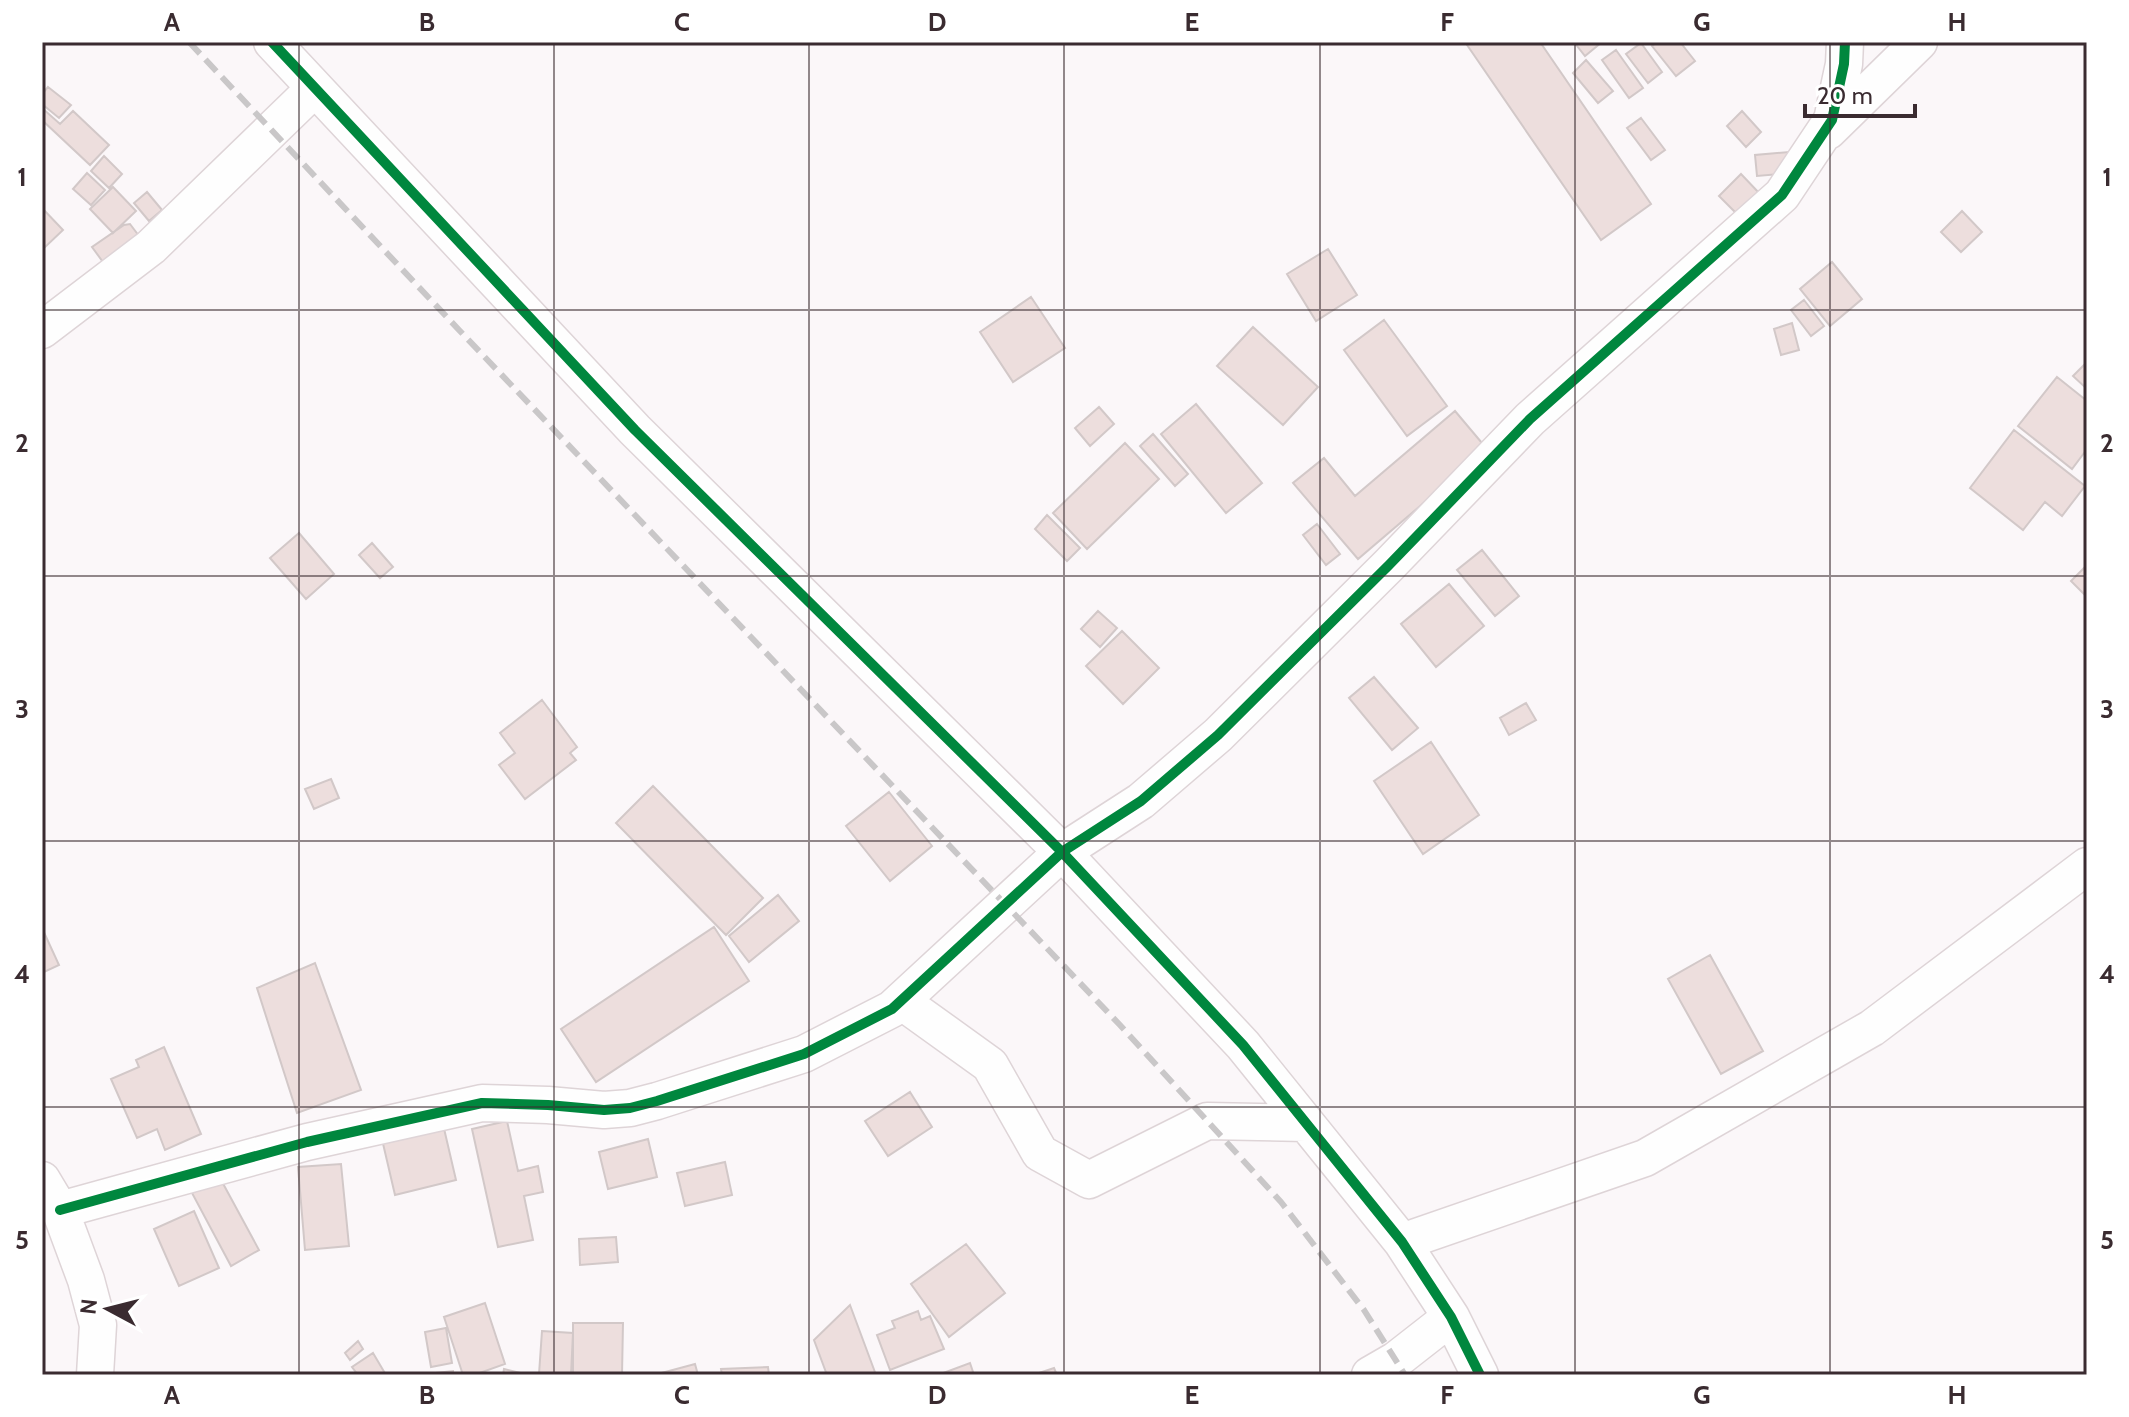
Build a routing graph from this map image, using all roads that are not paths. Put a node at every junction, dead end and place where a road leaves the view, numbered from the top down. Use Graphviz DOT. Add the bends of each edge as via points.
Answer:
graph roads {
  1 [pos="272,42"];
  2 [pos="1845,42"];
  3 [pos="1919,42"];
  4 [pos="315,88"];
  5 [pos="1821,137"];
  6 [pos="42,330"];
  7 [pos="1062,852"];
  8 [pos="2087,866"];
  9 [pos="901,1001"];
  10 [pos="1306,1123"];
  11 [pos="51,1195"];
  12 [pos="1402,1242"];
  13 [pos="1451,1317"];
  14 [pos="95,1375"];
  15 [pos="1370,1375"];
  16 [pos="1480,1375"];
  1 -- 4 [label="street"];
  2 -- 5 [label="street" via="1832,120"];
  3 -- 5 [label="street"];
  4 -- 6 [label="street" via="151,247"];
  4 -- 7 [label="street" via="635,430"];
  5 -- 7 [label="street" via="1782,195 1530,419 1218,735 1141,801"];
  7 -- 9 [label="street"];
  7 -- 10 [label="street" via="1243,1045"];
  8 -- 12 [label="street" via="1872,1028 1645,1158"];
  9 -- 10 [label="street" via="990,1065 1040,1153 1089,1180 1207,1121"];
  9 -- 11 [label="street" via="804,1054 643,1105 604,1110 482,1103"];
  10 -- 12 [label="street"];
  11 -- 14 [label="street" via="86,1280 98,1325"];
  12 -- 13 [label="street"];
  13 -- 15 [label="street"];
  13 -- 16 [label="street"];
}
